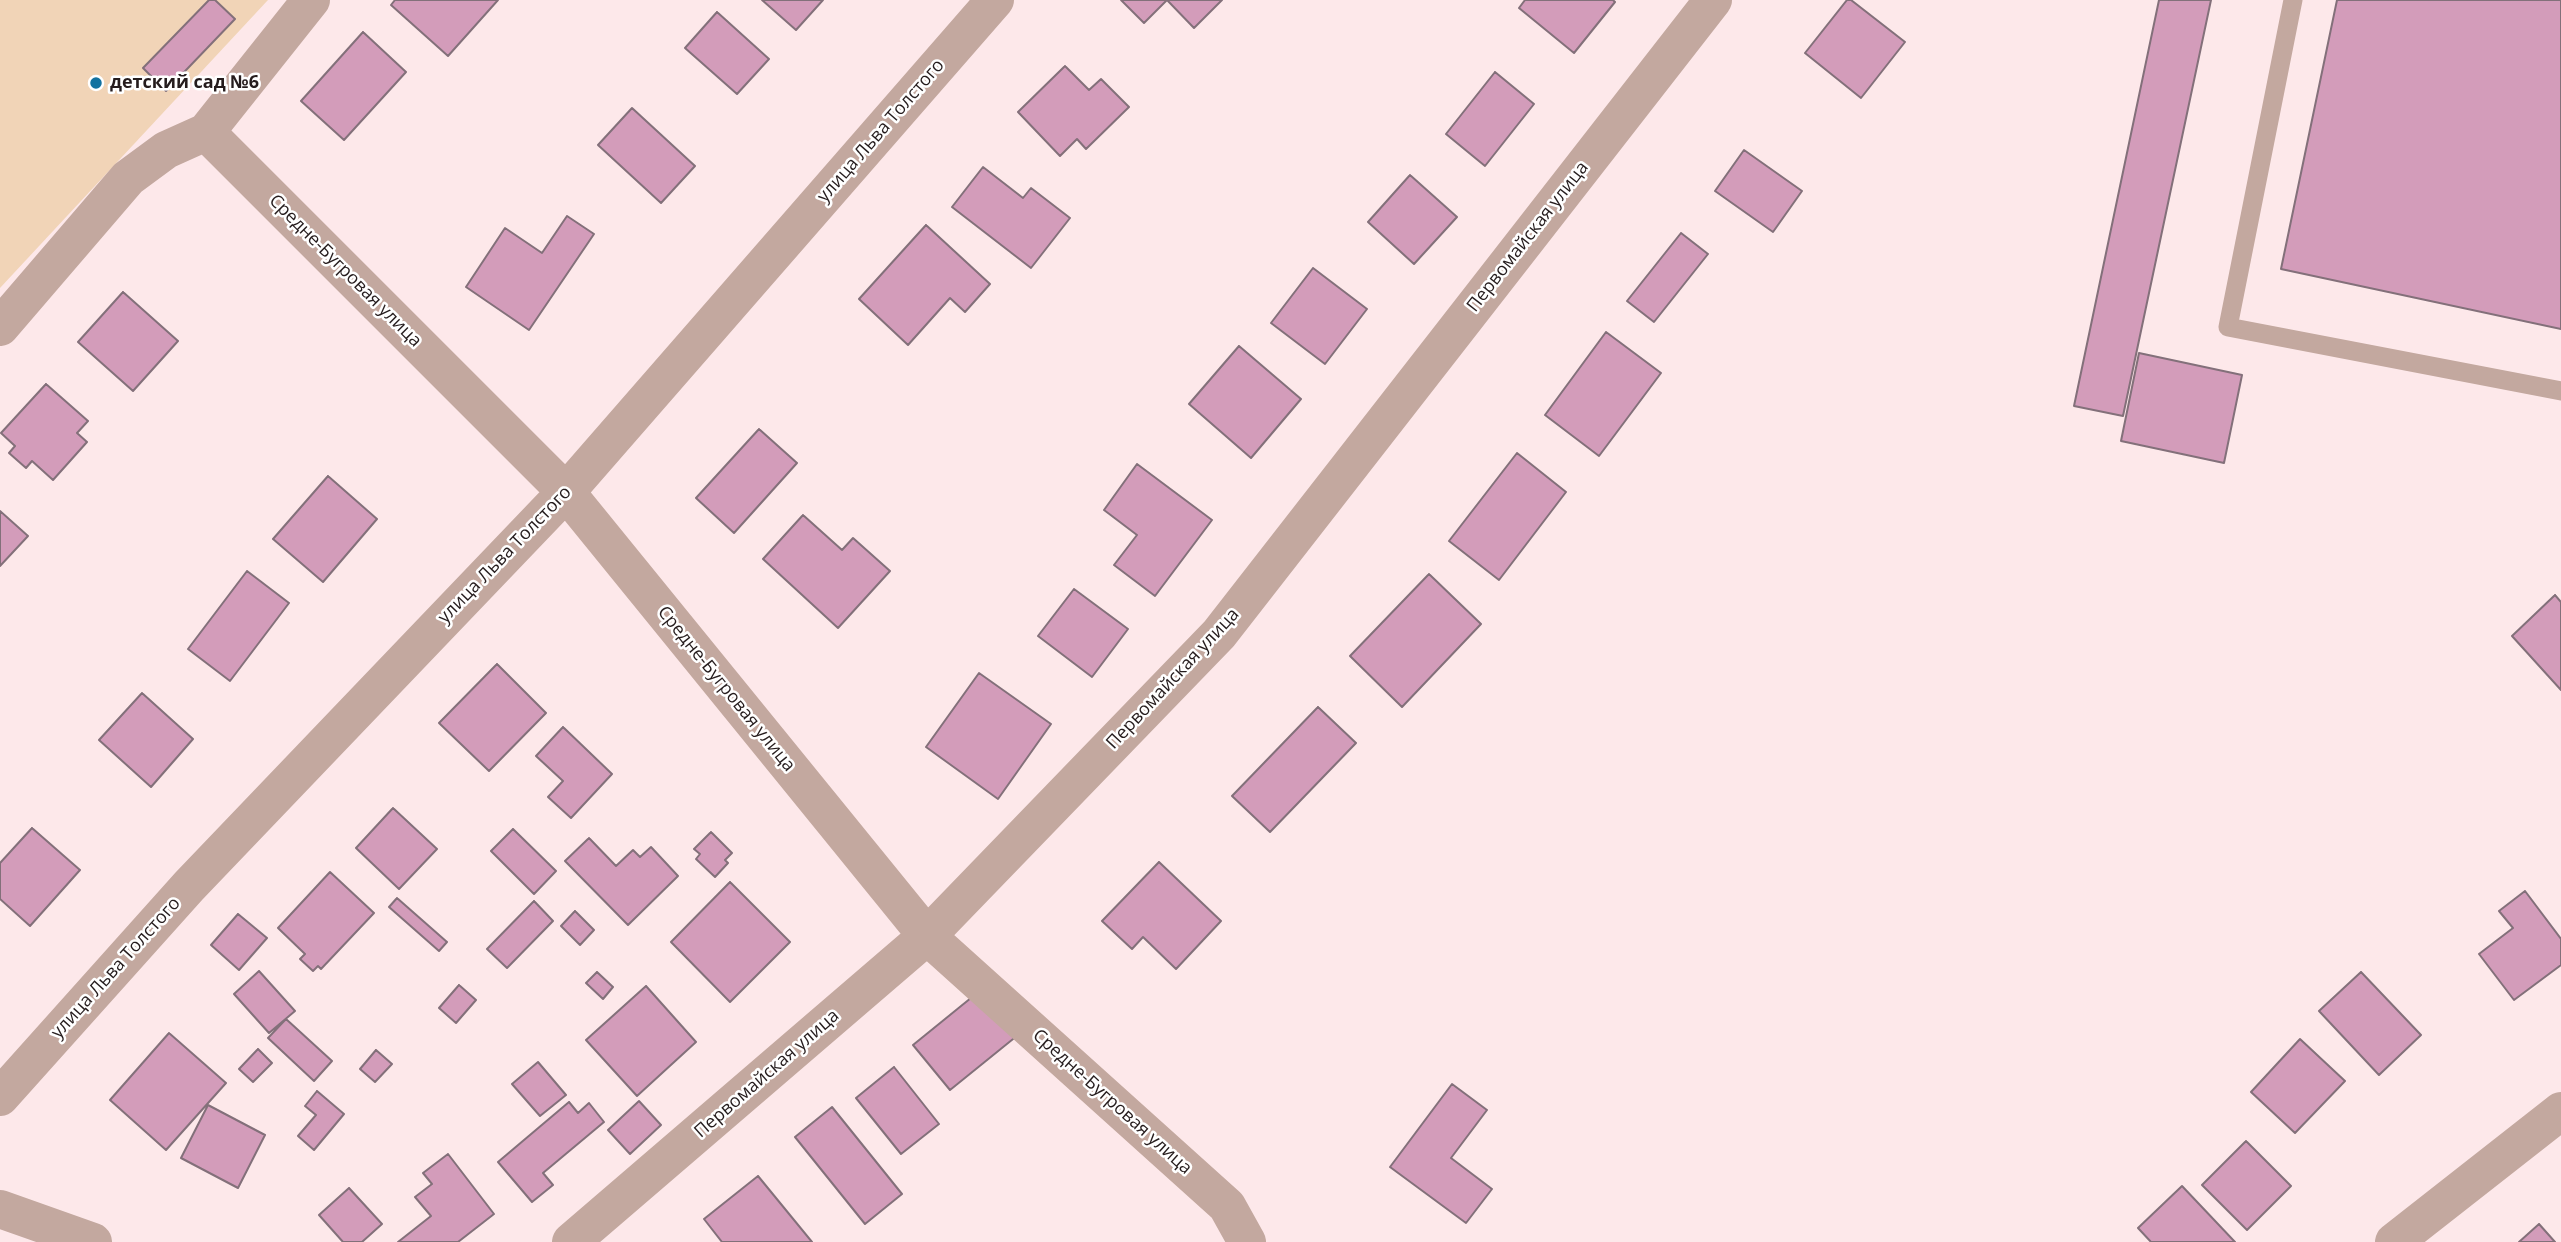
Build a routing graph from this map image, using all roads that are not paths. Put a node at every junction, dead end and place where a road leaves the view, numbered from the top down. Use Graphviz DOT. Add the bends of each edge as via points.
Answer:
graph roads {
  1 [pos="311,0"];
  2 [pos="995,0"];
  3 [pos="1713,0"];
  4 [pos="2292,0"];
  5 [pos="206,132"];
  6 [pos="0,327"];
  7 [pos="2561,391"];
  8 [pos="566,492"];
  9 [pos="927,936"];
  10 [pos="0,1097"];
  11 [pos="2561,1111"];
  12 [pos="0,1209"];
  13 [pos="93,1242"];
  14 [pos="571,1242"];
  15 [pos="1247,1242"];
  16 [pos="2394,1242"];
  1 -- 5 [label="street"];
  2 -- 8 [label="street, улица Льва Толстого"];
  3 -- 9 [label="street, Первомайская улица" via="1219,634"];
  4 -- 7 [label="lane" via="2228,327"];
  5 -- 6 [label="street" via="166,150 128,178"];
  5 -- 8 [label="street, Средне-Бугровая улица"];
  8 -- 9 [label="street, Средне-Бугровая улица"];
  8 -- 10 [label="street, улица Льва Толстого" via="189,886"];
  9 -- 14 [label="street, Первомайская улица"];
  9 -- 15 [label="street, Средне-Бугровая улица" via="1227,1206"];
  11 -- 16 [label="street"];
  12 -- 13 [label="street"];
}
